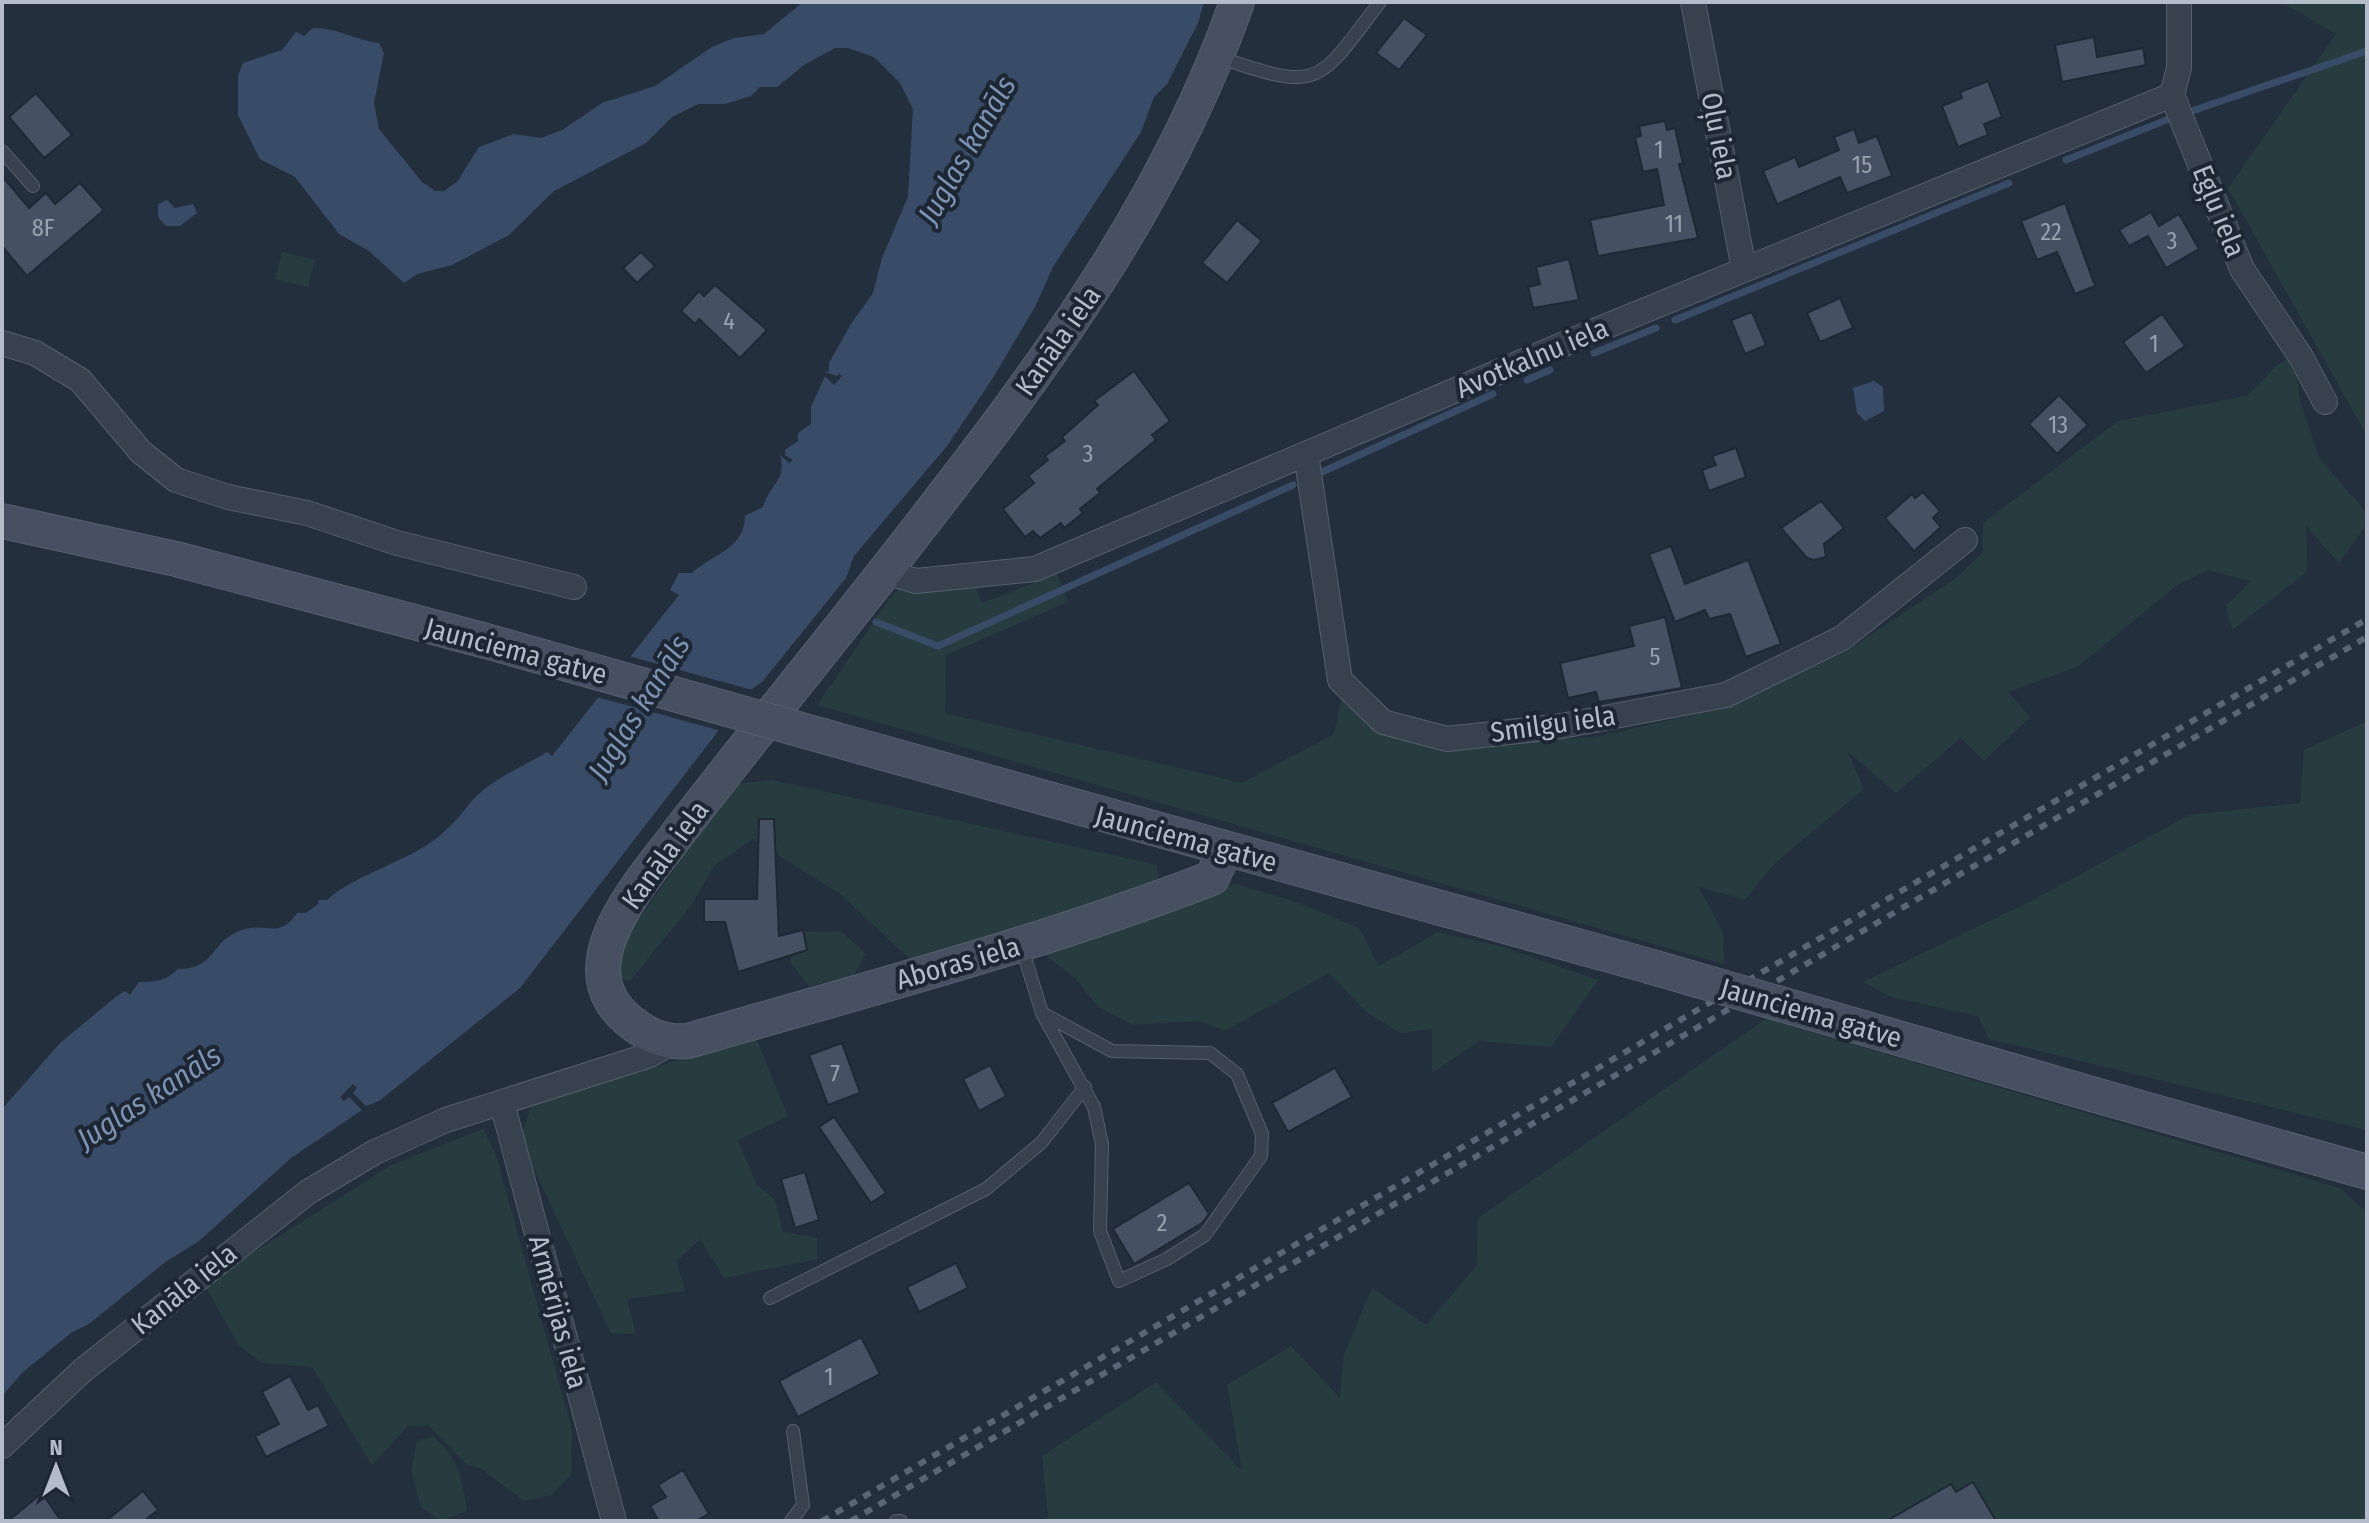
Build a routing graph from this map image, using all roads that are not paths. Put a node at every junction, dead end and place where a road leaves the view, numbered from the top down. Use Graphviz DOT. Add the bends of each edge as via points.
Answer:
graph roads {
  1 [pos="1237,2"];
  2 [pos="1380,2"];
  3 [pos="1693,2"];
  4 [pos="2179,2"];
  5 [pos="1218,57"];
  6 [pos="2172,95"];
  7 [pos="2,151"];
  8 [pos="33,186"];
  9 [pos="1744,269"];
  10 [pos="2,343"];
  11 [pos="2325,402"];
  12 [pos="1306,454"];
  13 [pos="2,521"];
  14 [pos="1965,540"];
  15 [pos="885,572"];
  16 [pos="574,587"];
  17 [pos="1225,850"];
  18 [pos="1021,945"];
  19 [pos="1042,1013"];
  20 [pos="671,1043"];
  21 [pos="1085,1087"];
  22 [pos="502,1103"];
  23 [pos="2367,1154"];
  24 [pos="2312,1155"];
  25 [pos="2367,1172"];
  26 [pos="2367,1187"];
  27 [pos="770,1298"];
  28 [pos="793,1431"];
  29 [pos="2,1446"];
  30 [pos="614,1521"];
  31 [pos="791,1521"];
  1 -- 5 [label="main road, Kanāla iela"];
  2 -- 5 [label="lane" via="1334,63 1305,80"];
  3 -- 9 [label="street, Oļu iela"];
  4 -- 6 [label="street" via="2179,68"];
  5 -- 15 [label="main road, Kanāla iela" via="1153,194 1116,255 1007,414"];
  6 -- 9 [label="street, Avotkalnu iela"];
  6 -- 11 [label="street, Egļu iela" via="2242,269"];
  7 -- 8 [label="lane"];
  9 -- 12 [label="street, Avotkalnu iela"];
  10 -- 16 [label="street" via="35,353 80,380 141,452 176,480"];
  12 -- 14 [label="street, Smilgu iela" via="1340,680 1383,722 1447,739 1562,726 1726,695 1842,638"];
  12 -- 15 [label="street, Avotkalnu iela" via="1035,569 916,581"];
  13 -- 17 [label="main road, Jaunciema gatve, bridge" via="176,559 486,641"];
  15 -- 20 [label="main road, Kanāla iela" via="679,832 608,937 603,980 610,1001 645,1034"];
  17 -- 18 [label="main road, Aboras iela" via="1212,878"];
  17 -- 24 [label="main road, Jaunciema gatve, bridge"];
  18 -- 19 [label="lane"];
  18 -- 20 [label="main road, Aboras iela"];
  19 -- 21 [label="lane"];
  19 -- 21 [label="lane" via="1112,1051 1210,1053 1237,1074 1262,1134 1261,1156 1205,1235 1119,1281 1100,1231 1102,1144"];
  20 -- 22 [label="street, Kanāla iela" via="650,1055"];
  21 -- 27 [label="lane" via="1041,1143 986,1189"];
  22 -- 29 [label="street, Kanāla iela" via="446,1120 389,1146 308,1192 83,1370"];
  22 -- 30 [label="street, Armērijas iela"];
  23 -- 24 [label="main road"];
  24 -- 25 [label="main road, Jaunciema gatve"];
  24 -- 26 [label="main road"];
  28 -- 31 [label="lane" via="803,1505"];
}
